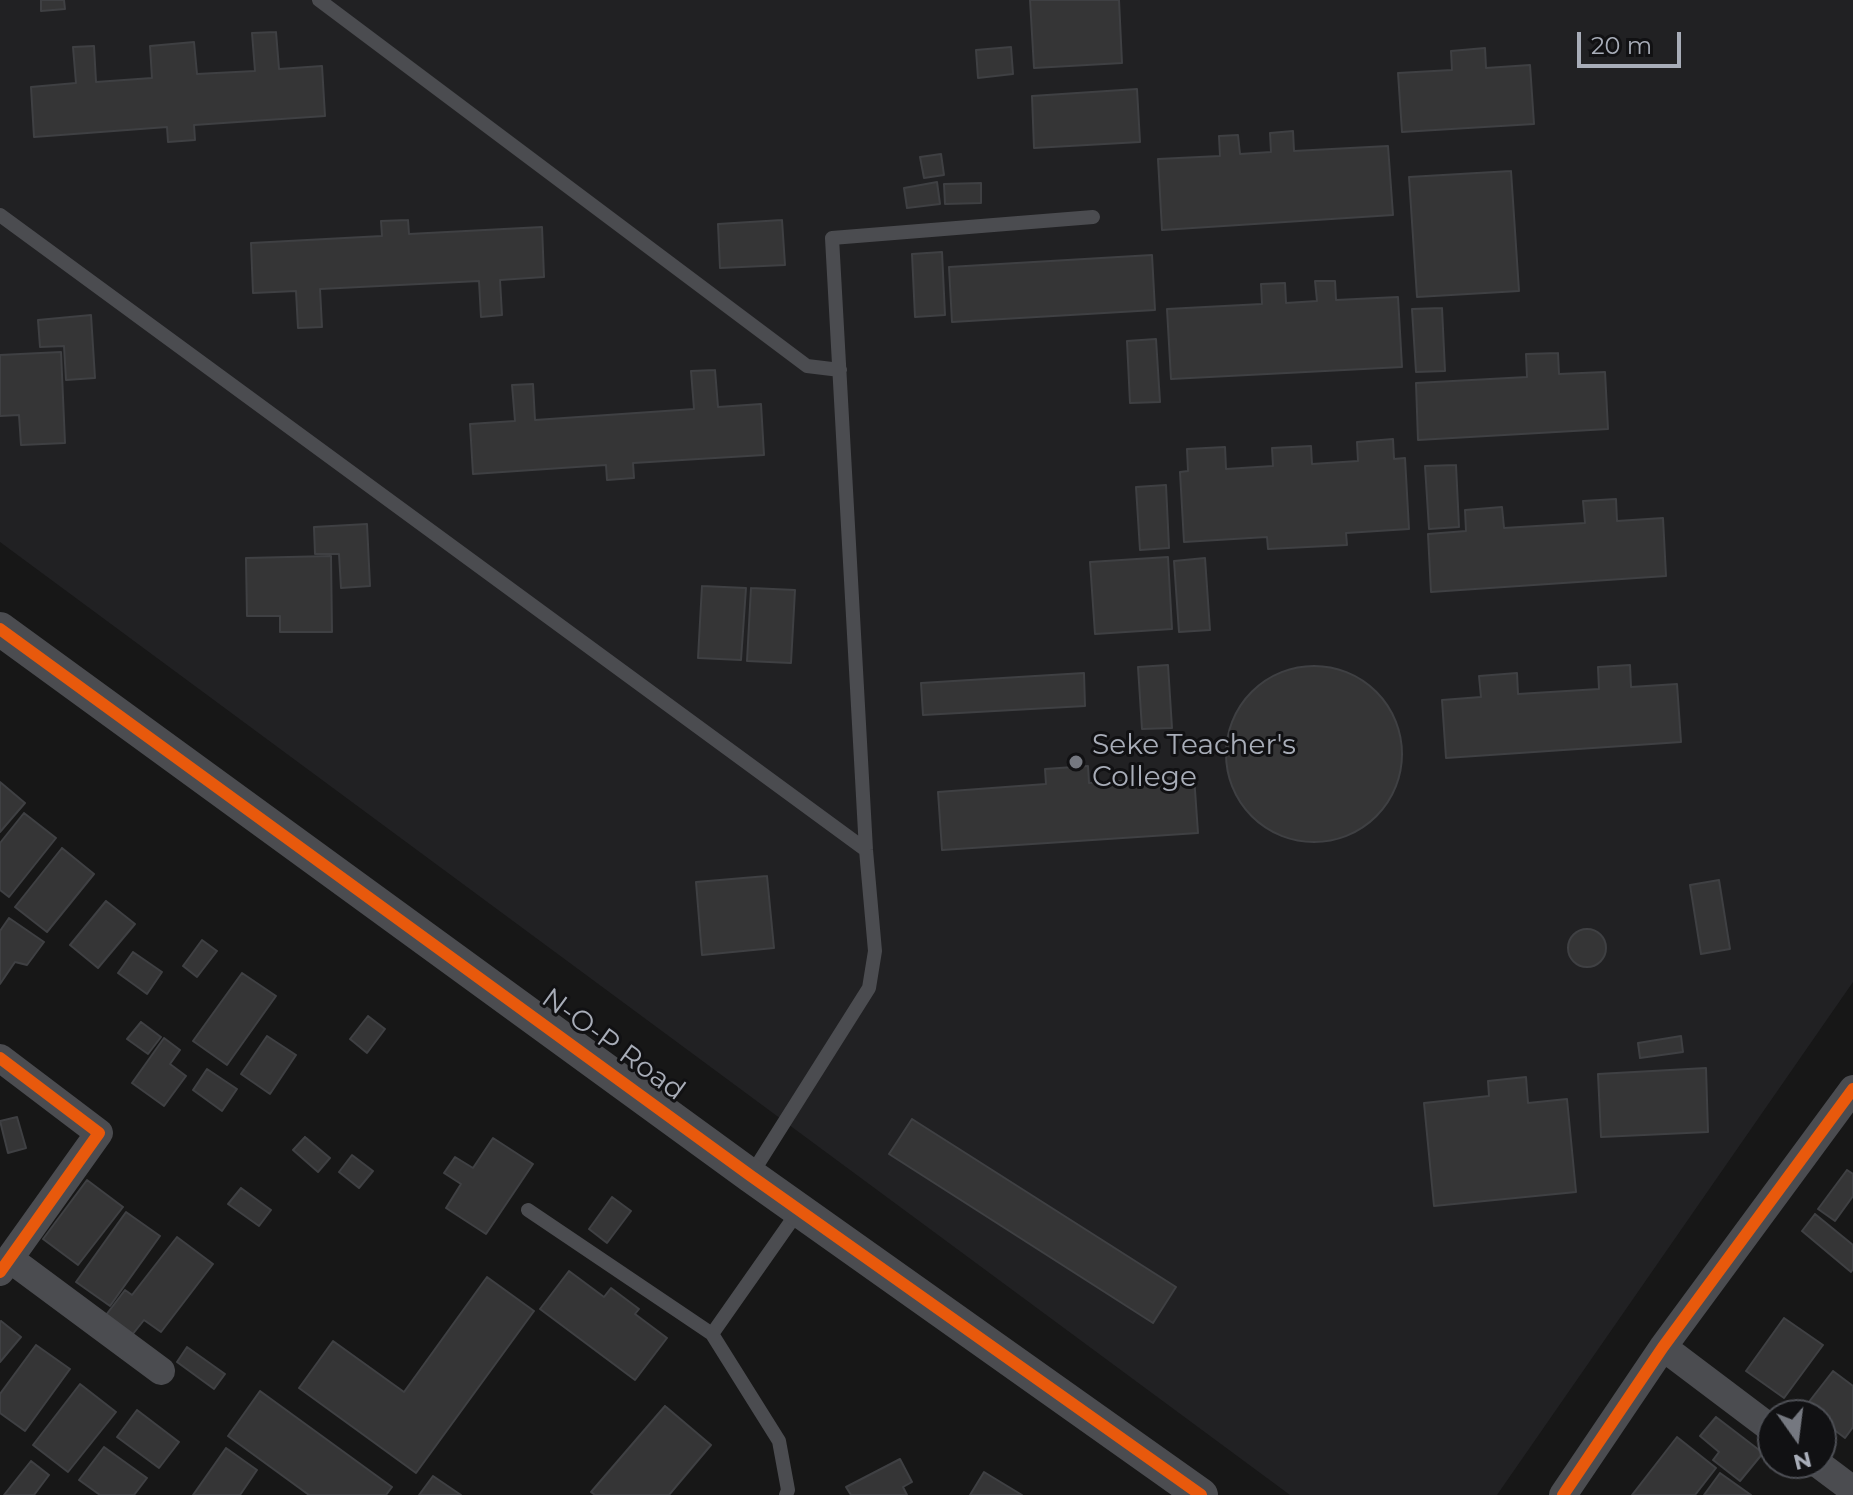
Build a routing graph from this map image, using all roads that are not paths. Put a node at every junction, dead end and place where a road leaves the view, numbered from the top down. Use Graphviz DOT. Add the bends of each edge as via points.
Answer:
graph roads {
  1 [pos="319,0"];
  2 [pos="0,215"];
  3 [pos="1093,217"];
  4 [pos="840,370"];
  5 [pos="0,629"];
  6 [pos="866,850"];
  7 [pos="0,1058"];
  8 [pos="1853,1089"];
  9 [pos="751,1176"];
  10 [pos="528,1210"];
  11 [pos="799,1210"];
  12 [pos="5,1265"];
  13 [pos="712,1334"];
  14 [pos="1663,1347"];
  15 [pos="161,1371"];
  16 [pos="1757,1418"];
  17 [pos="786,1495"];
  18 [pos="1201,1495"];
  19 [pos="1563,1495"];
  1 -- 4 [label="lane" via="807,366"];
  2 -- 6 [label="lane"];
  3 -- 4 [label="lane" via="832,238"];
  4 -- 6 [label="lane"];
  5 -- 9 [label="street, N-O-P Road"];
  6 -- 9 [label="lane" via="875,951 869,988"];
  7 -- 12 [label="street" via="99,1133"];
  8 -- 14 [label="street"];
  9 -- 11 [label="street, N-O-P Road"];
  10 -- 13 [label="lane"];
  11 -- 13 [label="lane"];
  11 -- 18 [label="street, N-O-P Road"];
  12 -- 15 [label="street"];
  13 -- 17 [label="lane" via="779,1441"];
  14 -- 16 [label="street"];
  14 -- 19 [label="street"];
}
